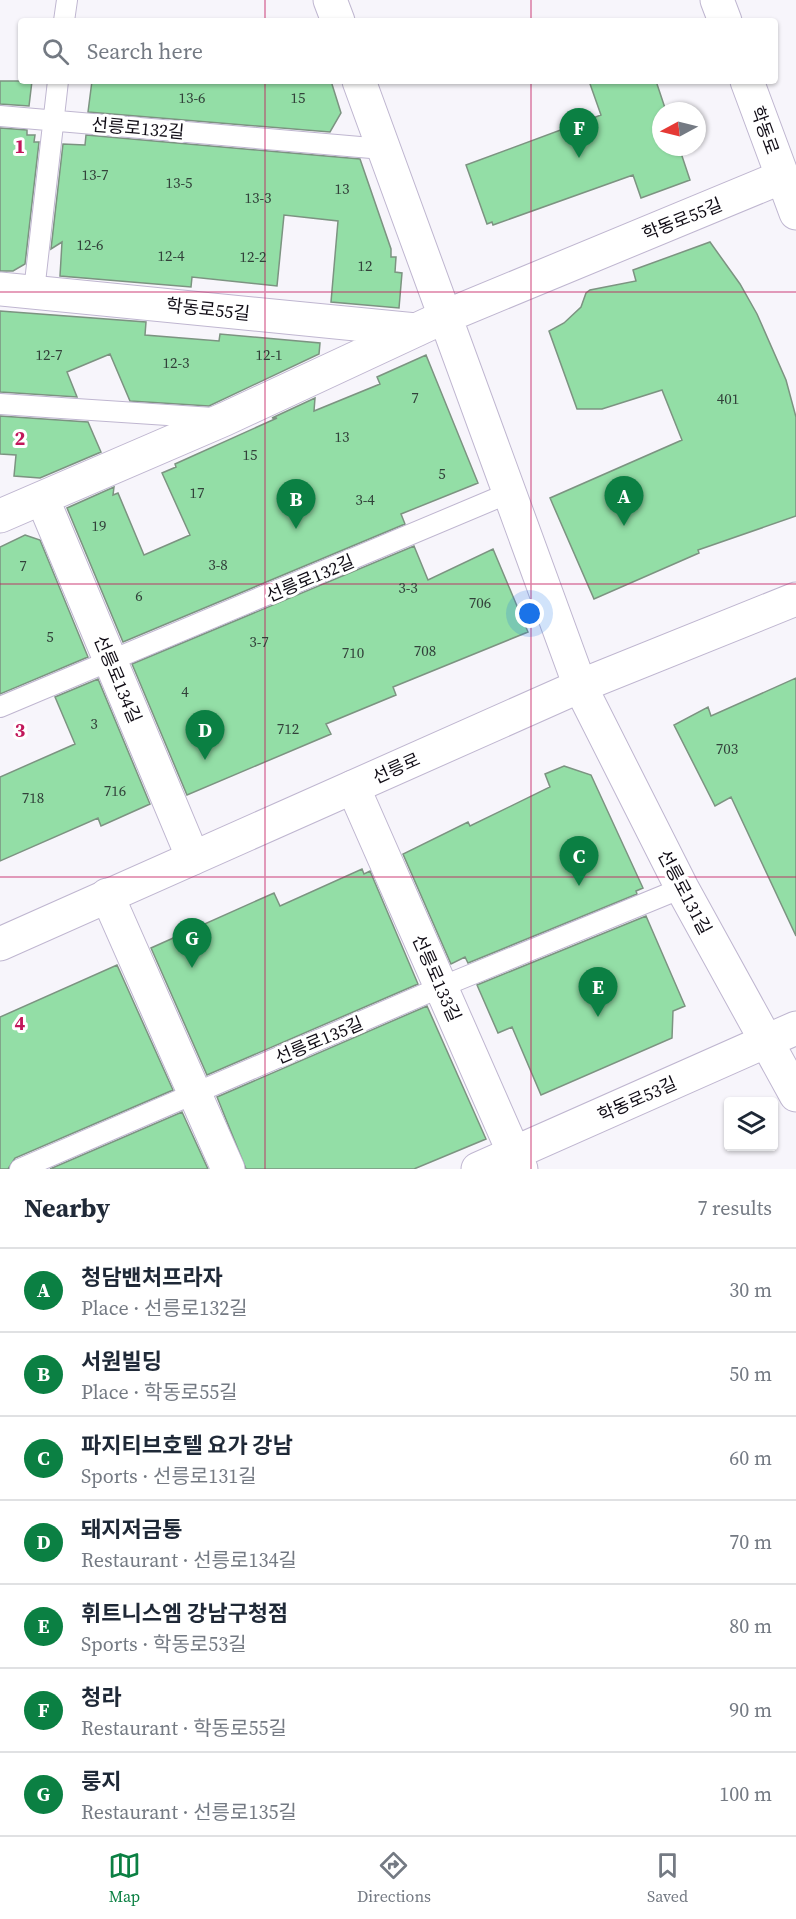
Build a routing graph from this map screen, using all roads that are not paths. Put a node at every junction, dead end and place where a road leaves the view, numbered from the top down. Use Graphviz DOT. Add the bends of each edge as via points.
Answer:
graph roads {
  1 [pos="66,0"];
  2 [pos="330,0"];
  3 [pos="717,0"];
  4 [pos="64,18"];
  5 [pos="337,18"];
  6 [pos="724,18"];
  7 [pos="58,84"];
  8 [pos="360,84"];
  9 [pos="748,84"];
  10 [pos="0,116"];
  11 [pos="54,120"];
  12 [pos="384,150"];
  13 [pos="782,177"];
  14 [pos="796,213"];
  15 [pos="0,289"];
  16 [pos="34,291"];
  17 [pos="430,324"];
  18 [pos="0,404"];
  19 [pos="225,419"];
  20 [pos="509,493"];
  21 [pos="43,500"];
  22 [pos="0,516"];
  23 [pos="796,599"];
  24 [pos="111,662"];
  25 [pos="580,686"];
  26 [pos="0,706"];
  27 [pos="353,787"];
  28 [pos="193,858"];
  29 [pos="682,888"];
  30 [pos="107,896"];
  31 [pos="0,944"];
  32 [pos="441,987"];
  33 [pos="796,1028"];
  34 [pos="765,1042"];
  35 [pos="196,1092"];
  36 [pos="796,1095"];
  37 [pos="517,1161"];
  38 [pos="20,1169"];
  39 [pos="228,1169"];
  40 [pos="478,1169"];
  1 -- 4 [label="lane"];
  2 -- 5 [label="street"];
  3 -- 6 [label="street"];
  7 -- 11 [label="lane"];
  8 -- 12 [label="street"];
  9 -- 13 [label="street, 학동로"];
  10 -- 11 [label="lane, 선릉로132길"];
  11 -- 12 [label="lane, 선릉로132길"];
  11 -- 16 [label="lane"];
  12 -- 17 [label="street"];
  13 -- 14 [label="street, 학동로"];
  13 -- 17 [label="street, 학동로55길"];
  15 -- 16 [label="street, 학동로55길"];
  16 -- 17 [label="street, 학동로55길"];
  17 -- 19 [label="street, 학동로55길"];
  17 -- 20 [label="street"];
  18 -- 19 [label="lane, 학동로55길"];
  19 -- 21 [label="street, 학동로55길"];
  20 -- 24 [label="lane, 선릉로132길"];
  20 -- 25 [label="street"];
  21 -- 22 [label="street, 학동로55길"];
  21 -- 24 [label="street, 선릉로134길"];
  23 -- 25 [label="street, 선릉로"];
  24 -- 26 [label="lane, 선릉로132길"];
  24 -- 28 [label="street, 선릉로134길"];
  25 -- 27 [label="street, 선릉로"];
  25 -- 29 [label="street, 선릉로131길"];
  27 -- 28 [label="street, 선릉로"];
  27 -- 32 [label="street, 선릉로133길"];
  28 -- 30 [label="street, 선릉로"];
  29 -- 32 [label="lane, 선릉로135길"];
  29 -- 34 [label="street, 선릉로131길"];
  30 -- 31 [label="street, 선릉로"];
  30 -- 35 [label="street"];
  32 -- 35 [label="lane, 선릉로135길"];
  32 -- 37 [label="street, 선릉로133길"];
  33 -- 34 [label="street, 학동로53길"];
  34 -- 36 [label="street, 선릉로131길"];
  34 -- 37 [label="street, 학동로53길"];
  35 -- 38 [label="lane, 선릉로135길"];
  35 -- 39 [label="street"];
  37 -- 40 [label="street, 학동로53길"];
}
